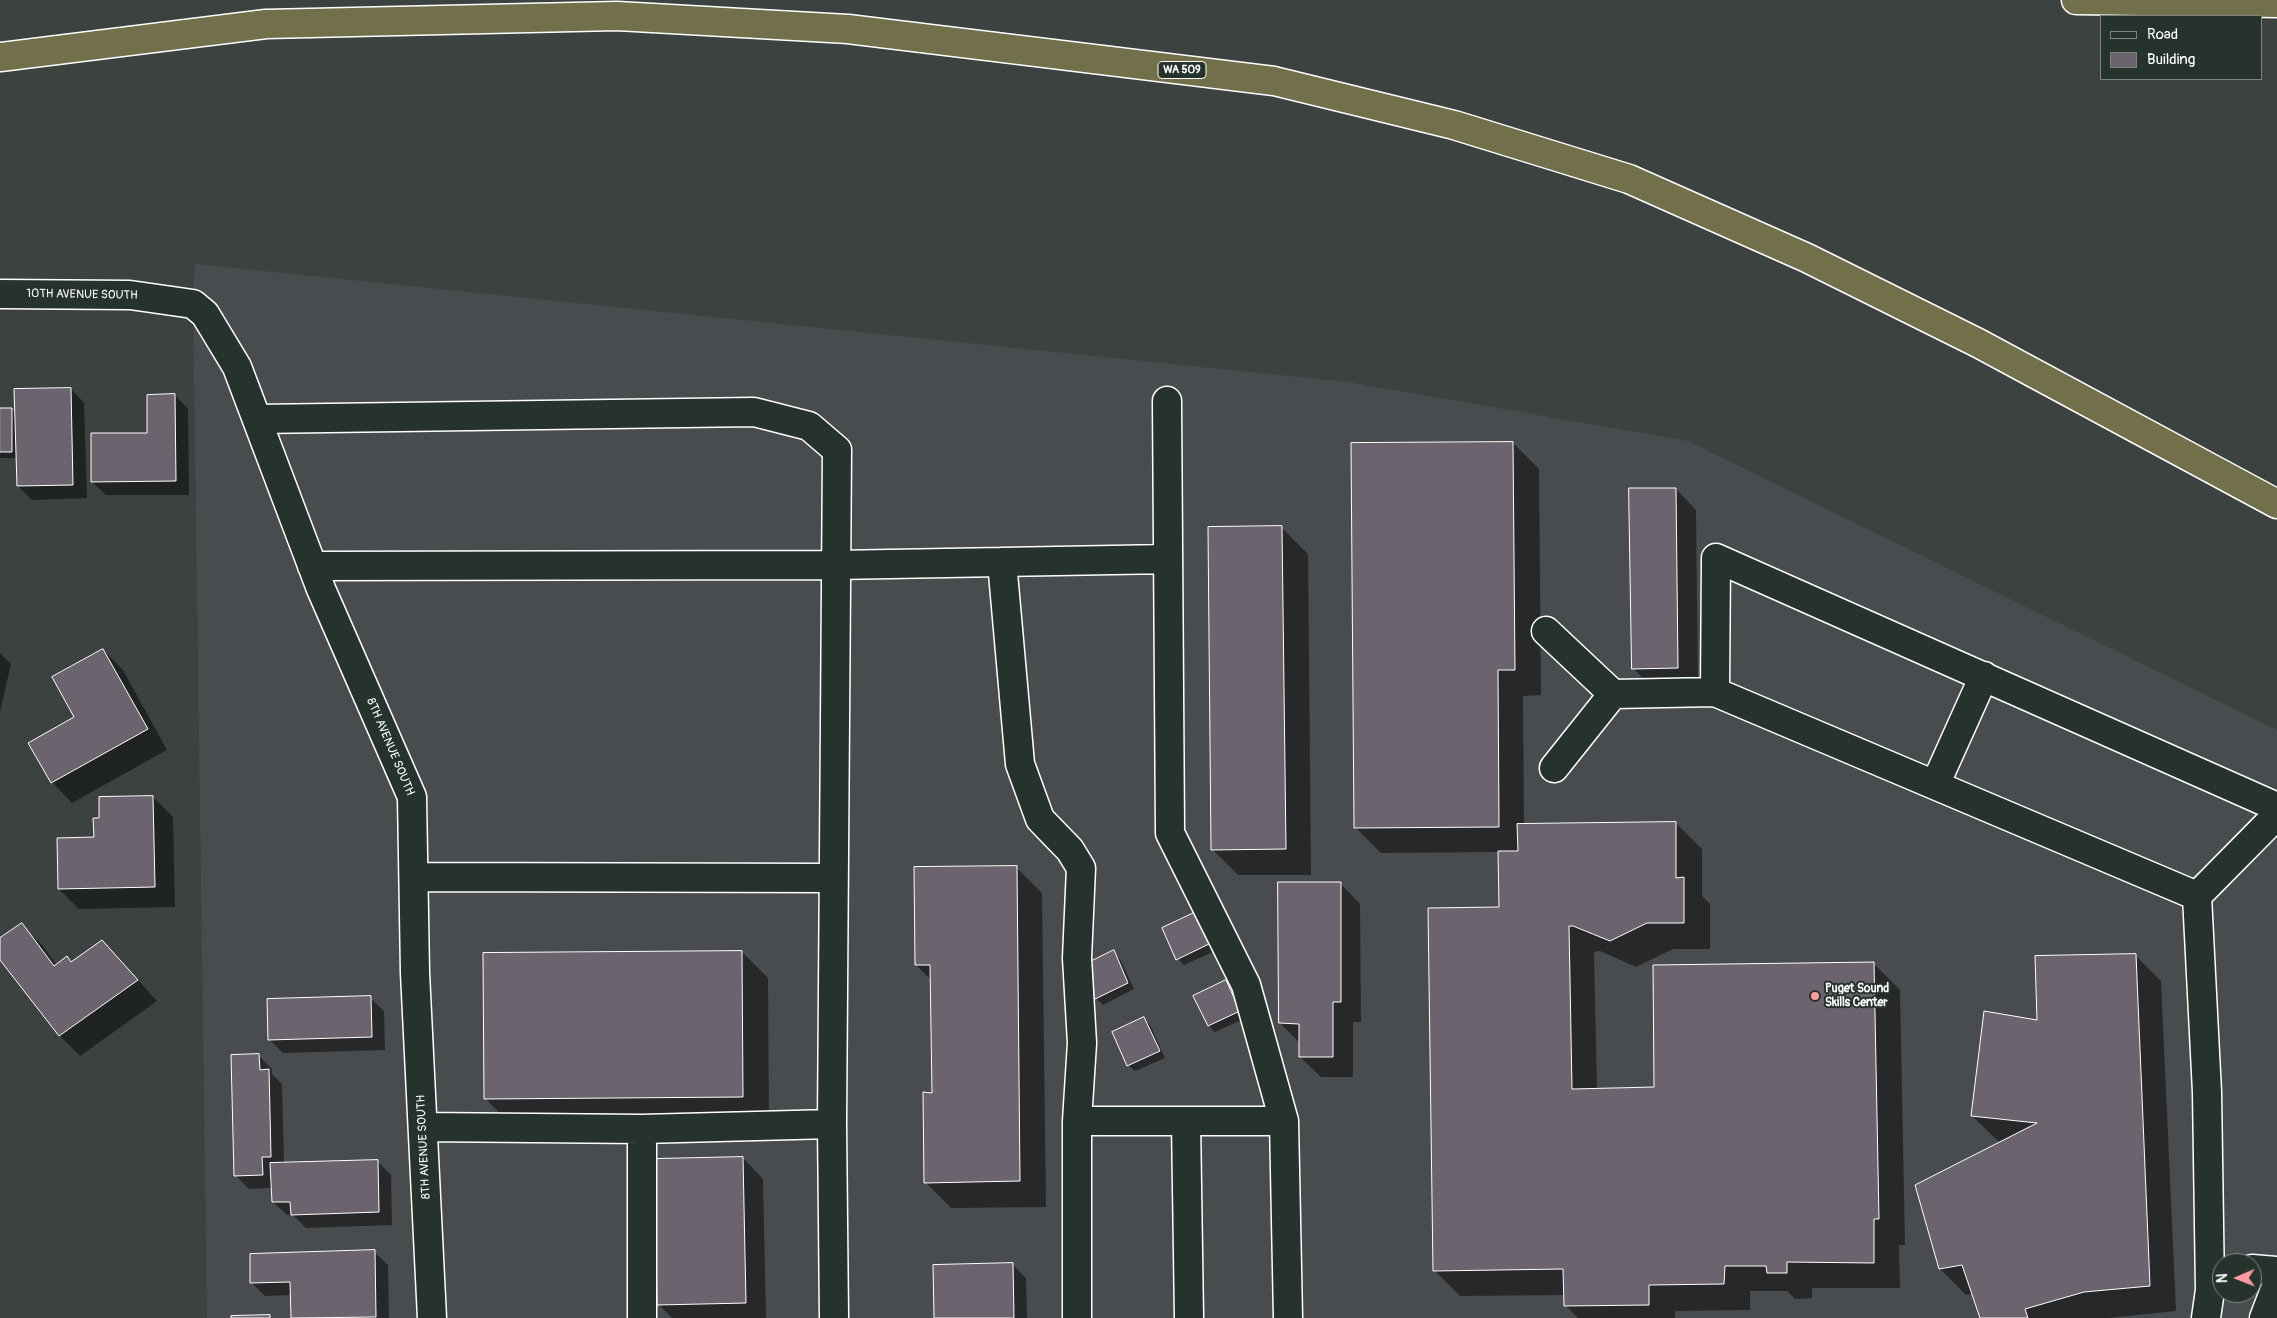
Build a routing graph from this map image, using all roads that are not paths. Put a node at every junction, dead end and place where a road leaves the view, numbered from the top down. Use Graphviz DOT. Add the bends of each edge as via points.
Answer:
graph roads {
  1 [pos="2076,0"];
  2 [pos="2277,3"];
  3 [pos="0,57"];
  4 [pos="0,294"];
  5 [pos="193,304"];
  6 [pos="1167,401"];
  7 [pos="257,419"];
  8 [pos="2277,504"];
  9 [pos="1168,559"];
  10 [pos="1002,562"];
  11 [pos="835,565"];
  12 [pos="312,566"];
  13 [pos="1546,631"];
  14 [pos="1984,676"];
  15 [pos="1715,692"];
  16 [pos="1613,694"];
  17 [pos="1554,768"];
  18 [pos="1935,785"];
  19 [pos="2277,807"];
  20 [pos="2277,815"];
  21 [pos="414,877"];
  22 [pos="833,878"];
  23 [pos="2197,896"];
  24 [pos="1077,1121"];
  25 [pos="1186,1121"];
  26 [pos="1284,1121"];
  27 [pos="832,1124"];
  28 [pos="423,1127"];
  29 [pos="642,1129"];
  30 [pos="2215,1253"];
  31 [pos="2262,1270"];
  32 [pos="2277,1271"];
  33 [pos="2212,1283"];
  34 [pos="2277,1284"];
  35 [pos="432,1318"];
  36 [pos="642,1318"];
  37 [pos="834,1318"];
  38 [pos="1077,1318"];
  39 [pos="1189,1318"];
  40 [pos="1288,1318"];
  41 [pos="2206,1318"];
  42 [pos="2264,1318"];
  1 -- 2 [label="highway"];
  3 -- 8 [label="highway, WA 509" via="266,24 617,16 848,29 1274,81 1454,125 1629,179 1807,258 1978,343"];
  4 -- 5 [label="street, 10TH AVENUE SOUTH" via="130,295"];
  5 -- 7 [label="street, 8TH AVENUE SOUTH" via="204,314 238,367"];
  6 -- 9 [label="street"];
  7 -- 11 [label="street" via="754,412 809,426 837,450"];
  7 -- 12 [label="street, 8TH AVENUE SOUTH"];
  9 -- 10 [label="street"];
  9 -- 26 [label="street" via="1170,833 1246,984"];
  10 -- 11 [label="street"];
  10 -- 24 [label="street" via="1020,764 1040,819 1070,850 1081,868 1077,958 1082,1043"];
  11 -- 12 [label="street"];
  11 -- 22 [label="street"];
  12 -- 21 [label="street, 8TH AVENUE SOUTH" via="412,797"];
  13 -- 16 [label="street"];
  14 -- 15 [label="street" via="1716,558"];
  14 -- 18 [label="street"];
  14 -- 19 [label="street"];
  15 -- 16 [label="street"];
  15 -- 18 [label="street"];
  16 -- 17 [label="street"];
  18 -- 23 [label="street"];
  20 -- 23 [label="street"];
  21 -- 22 [label="street"];
  21 -- 28 [label="street, 8TH AVENUE SOUTH"];
  22 -- 27 [label="street"];
  23 -- 30 [label="street"];
  24 -- 25 [label="street"];
  24 -- 38 [label="street"];
  25 -- 26 [label="street"];
  25 -- 39 [label="street"];
  26 -- 40 [label="street"];
  27 -- 29 [label="street"];
  27 -- 37 [label="street"];
  28 -- 29 [label="street"];
  28 -- 35 [label="street, 8TH AVENUE SOUTH"];
  29 -- 36 [label="street"];
  31 -- 32 [label="street"];
  33 -- 41 [label="street"];
  34 -- 42 [label="street"];
}
